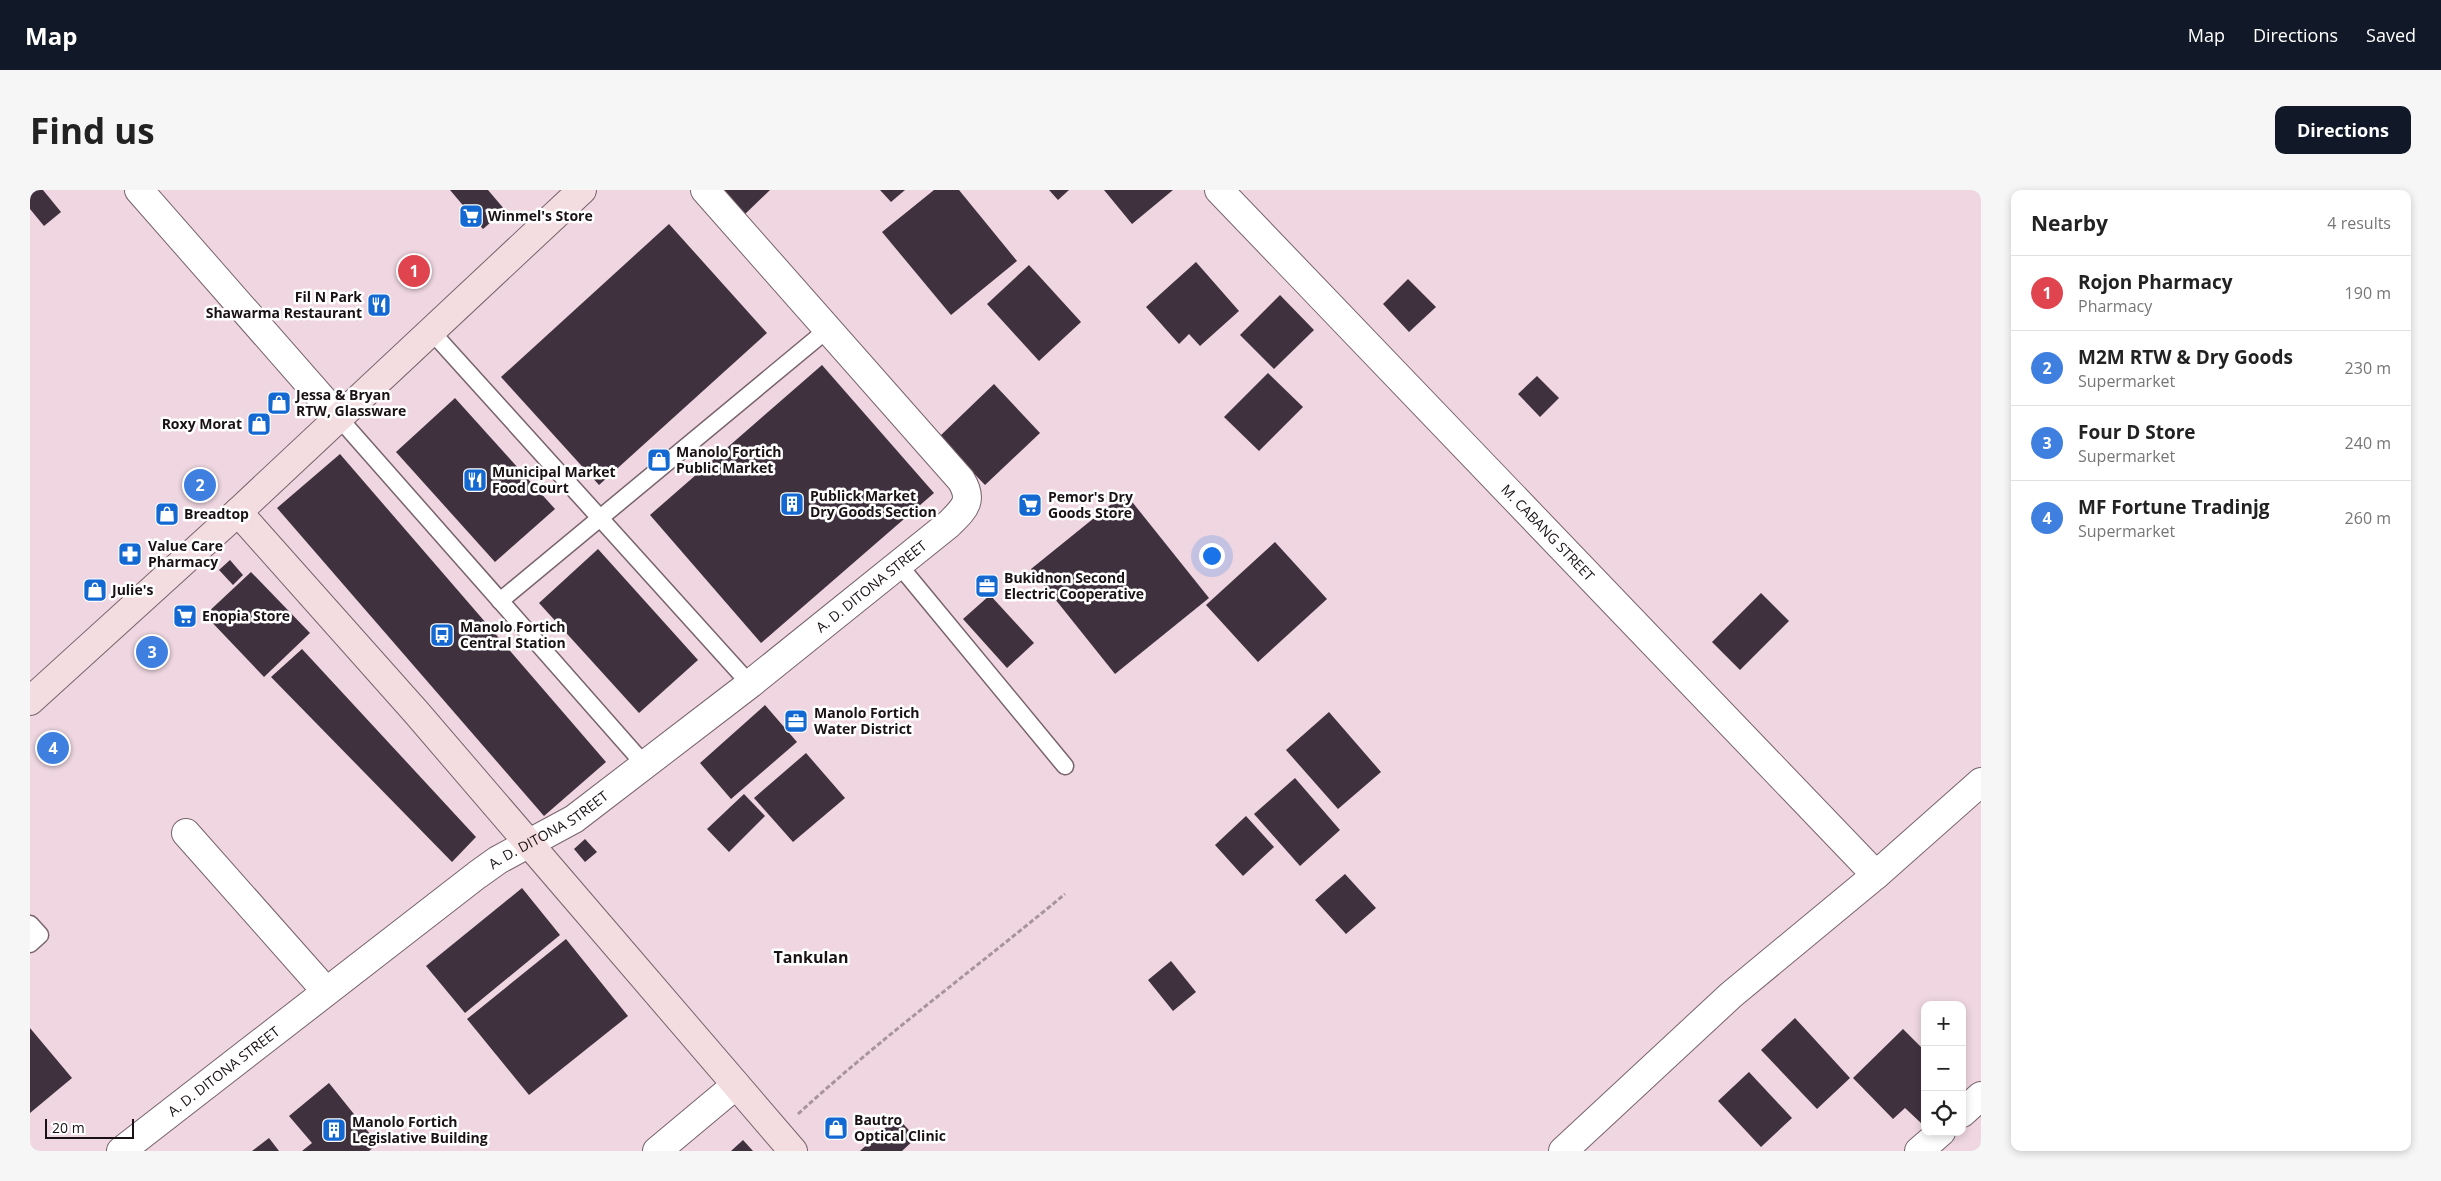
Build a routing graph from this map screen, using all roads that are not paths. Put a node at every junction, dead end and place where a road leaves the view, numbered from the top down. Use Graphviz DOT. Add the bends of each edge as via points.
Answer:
graph roads {
  1 [pos="139,190"];
  2 [pos="705,190"];
  3 [pos="1219,190"];
  4 [pos="577,192"];
  5 [pos="828,329"];
  6 [pos="431,331"];
  7 [pos="339,418"];
  8 [pos="238,512"];
  9 [pos="601,518"];
  10 [pos="899,565"];
  11 [pos="500,601"];
  12 [pos="750,684"];
  13 [pos="30,701"];
  14 [pos="644,764"];
  15 [pos="1065,766"];
  16 [pos="1981,782"];
  17 [pos="186,833"];
  18 [pos="529,844"];
  19 [pos="1876,875"];
  20 [pos="30,924"];
  21 [pos="30,944"];
  22 [pos="326,991"];
  23 [pos="736,1085"];
  24 [pos="1981,1096"];
  25 [pos="1966,1109"];
  26 [pos="1936,1136"];
  27 [pos="785,1142"];
  28 [pos="1569,1149"];
  29 [pos="120,1151"];
  30 [pos="656,1151"];
  31 [pos="1919,1151"];
  1 -- 7 [label="street"];
  2 -- 5 [label="street"];
  3 -- 19 [label="street, M. CABANG STREET"];
  4 -- 6 [label="street"];
  5 -- 9 [label="lane"];
  5 -- 10 [label="street, A. D. DITONA STREET" via="961,480 968,492 962,511"];
  6 -- 7 [label="street"];
  6 -- 9 [label="lane"];
  7 -- 8 [label="street"];
  7 -- 11 [label="lane"];
  8 -- 13 [label="street"];
  8 -- 18 [label="street"];
  9 -- 11 [label="lane"];
  9 -- 12 [label="lane"];
  10 -- 12 [label="street, A. D. DITONA STREET"];
  10 -- 15 [label="lane"];
  11 -- 14 [label="lane"];
  12 -- 14 [label="street, A. D. DITONA STREET"];
  14 -- 18 [label="street, A. D. DITONA STREET" via="574,819"];
  16 -- 19 [label="street"];
  17 -- 22 [label="street"];
  18 -- 22 [label="street, A. D. DITONA STREET" via="477,875"];
  18 -- 23 [label="street"];
  19 -- 28 [label="street" via="1731,995"];
  20 -- 21 [label="lane" via="40,935"];
  22 -- 29 [label="street, A. D. DITONA STREET"];
  23 -- 27 [label="street"];
  23 -- 30 [label="street"];
  24 -- 25 [label="street"];
  26 -- 31 [label="street"];
}
